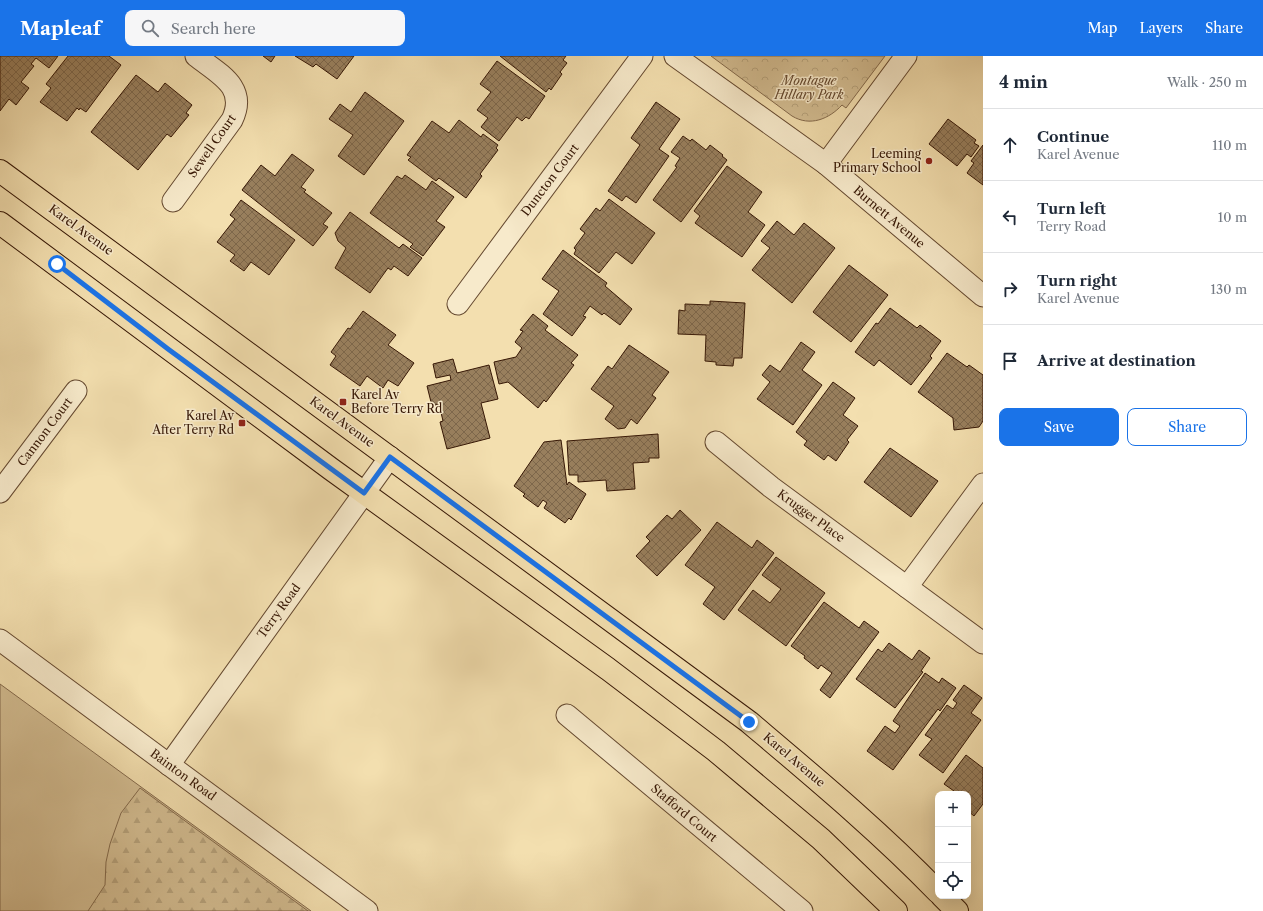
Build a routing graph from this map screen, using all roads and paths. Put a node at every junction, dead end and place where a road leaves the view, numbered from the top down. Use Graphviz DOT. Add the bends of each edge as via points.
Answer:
graph roads {
  1 [pos="196,56"];
  2 [pos="642,56"];
  3 [pos="676,56"];
  4 [pos="906,56"];
  5 [pos="826,164"];
  6 [pos="0,171"];
  7 [pos="173,201"];
  8 [pos="0,223"];
  9 [pos="983,296"];
  10 [pos="458,304"];
  11 [pos="76,391"];
  12 [pos="716,442"];
  13 [pos="390,457"];
  14 [pos="983,484"];
  15 [pos="0,492"];
  16 [pos="364,493"];
  17 [pos="907,587"];
  18 [pos="0,640"];
  19 [pos="983,643"];
  20 [pos="567,715"];
  21 [pos="169,765"];
  22 [pos="935,889"];
  23 [pos="945,899"];
  24 [pos="367,911"];
  25 [pos="802,911"];
  26 [pos="896,911"];
  27 [pos="957,911"];
  1 -- 7 [label="street, Sewell Court" via="233,87 237,97 237,110"];
  2 -- 10 [label="street, Duncton Court"];
  3 -- 5 [label="street, Burnett Avenue"];
  4 -- 5 [label="street"];
  5 -- 9 [label="street, Burnett Avenue"];
  6 -- 13 [label="main road, Karel Avenue"];
  8 -- 16 [label="main road"];
  11 -- 15 [label="street, Cannon Court"];
  12 -- 17 [label="street, Krugger Place" via="771,487"];
  13 -- 16 [label="street, Terry Road"];
  13 -- 22 [label="main road, Karel Avenue" via="749,722 850,806"];
  14 -- 17 [label="street"];
  16 -- 21 [label="street, Terry Road"];
  16 -- 26 [label="main road" via="608,669 716,751 822,839"];
  17 -- 19 [label="street, Krugger Place"];
  18 -- 21 [label="street, Bainton Road"];
  20 -- 25 [label="street, Stafford Court"];
  21 -- 24 [label="street, Bainton Road"];
  23 -- 27 [label="main road"];
}
